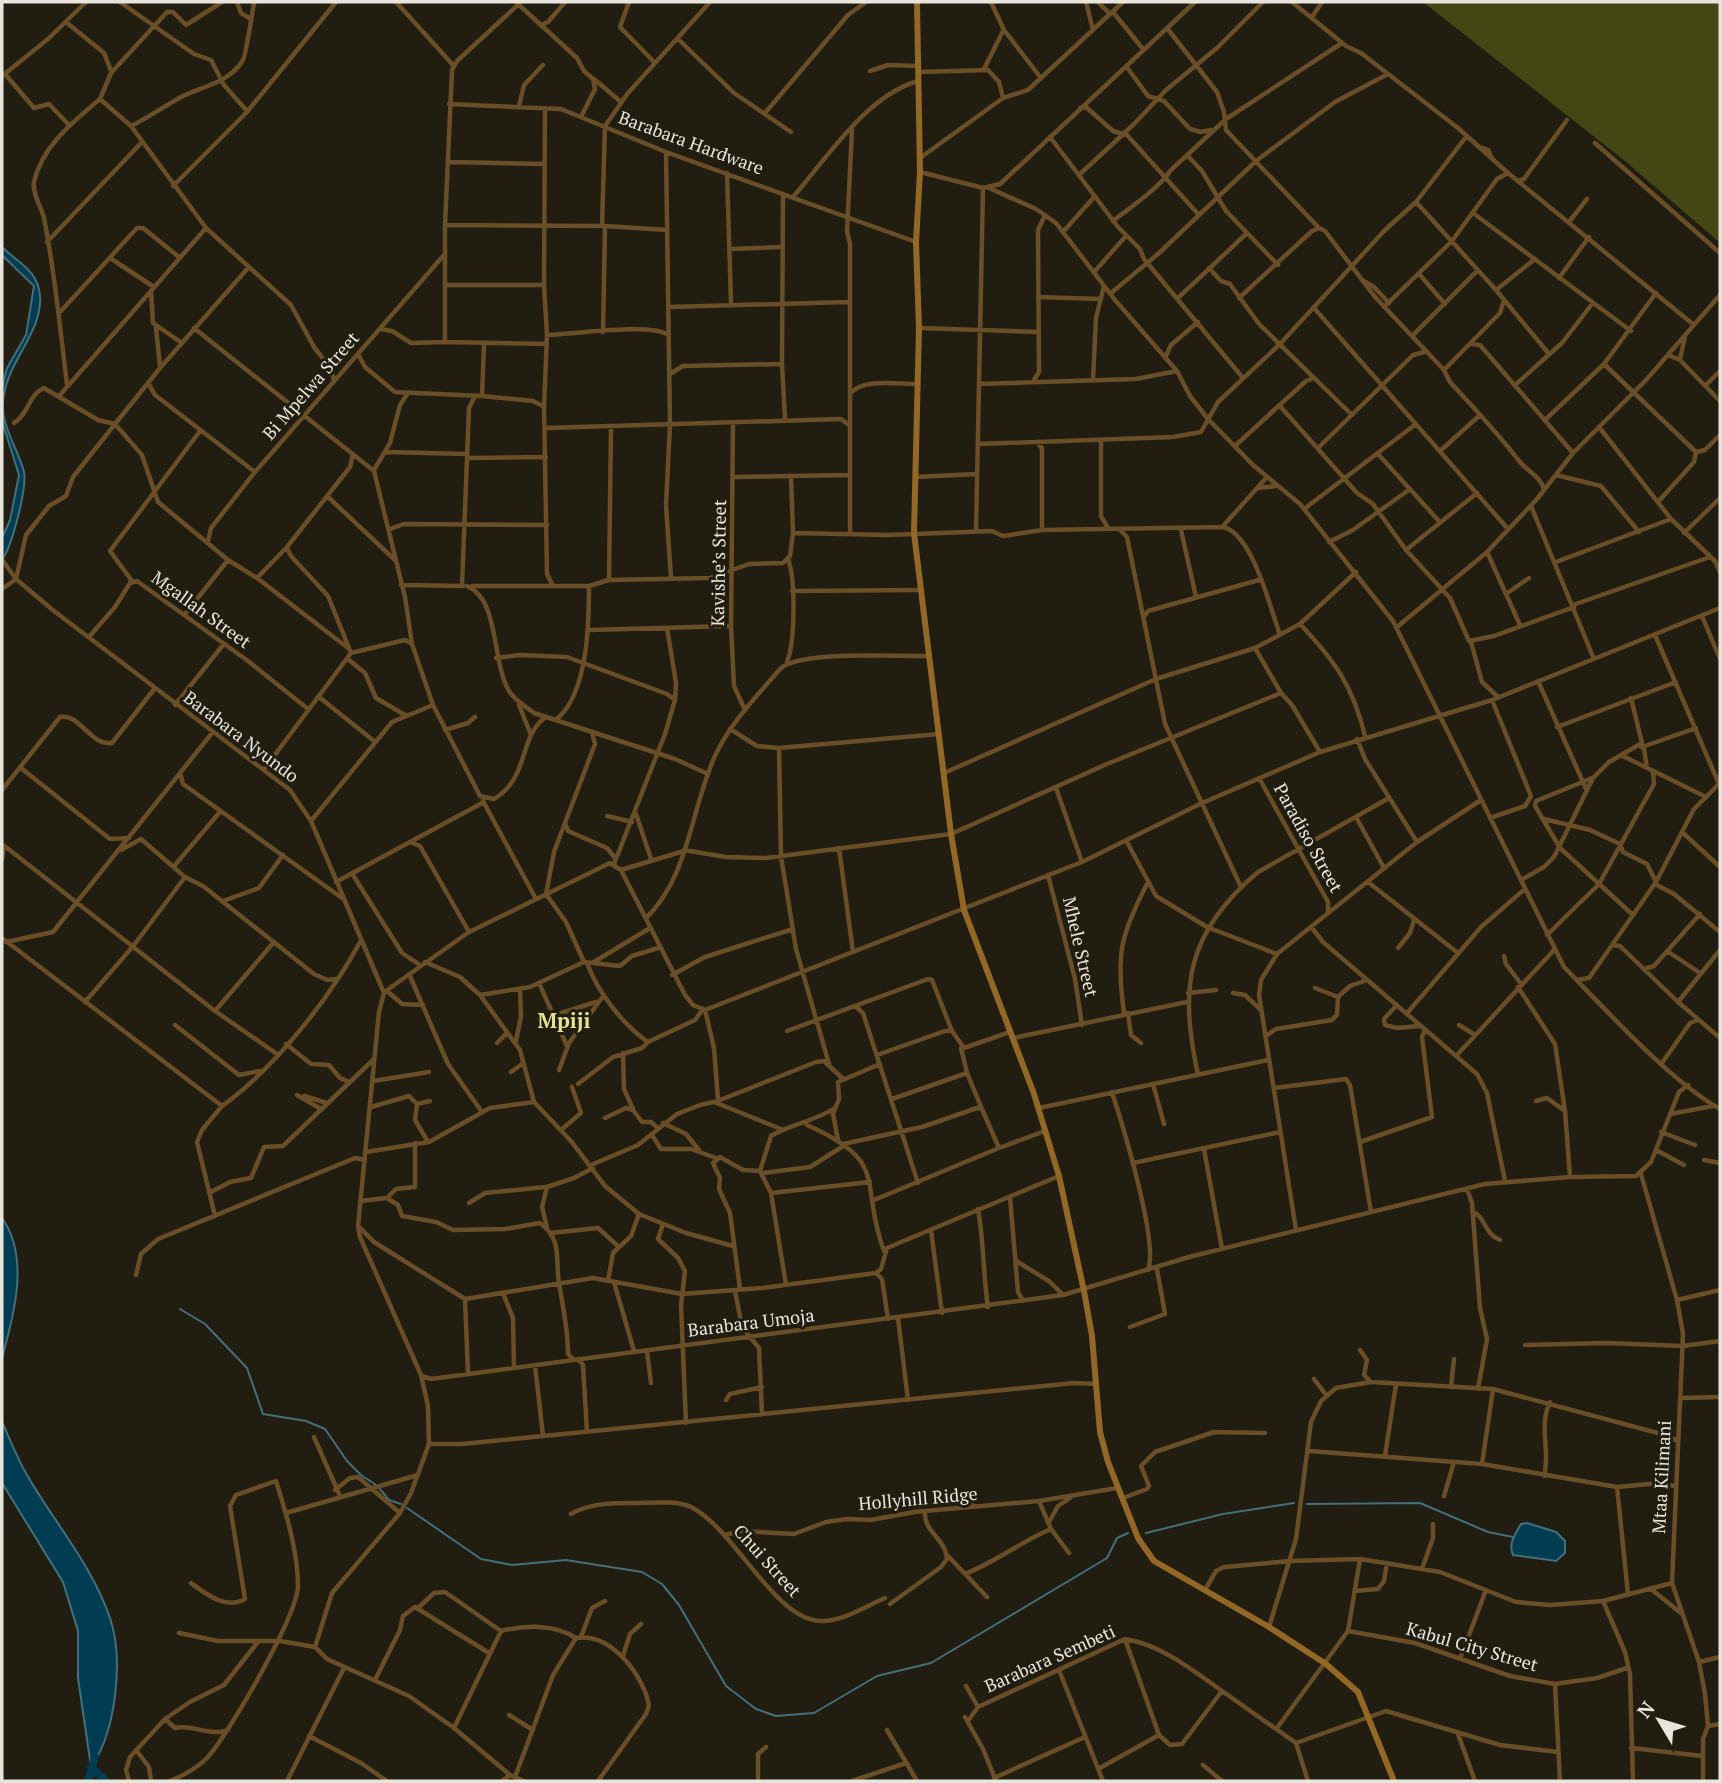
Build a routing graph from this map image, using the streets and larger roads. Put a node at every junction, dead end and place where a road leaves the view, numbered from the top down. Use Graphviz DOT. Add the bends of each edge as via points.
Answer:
graph roads {
  1 [pos="86,2"];
  2 [pos="120,2"];
  3 [pos="222,2"];
  4 [pos="237,2"];
  5 [pos="254,2"];
  6 [pos="336,2"];
  7 [pos="396,2"];
  8 [pos="565,2"];
  9 [pos="629,2"];
  10 [pos="710,2"];
  11 [pos="866,2"];
  12 [pos="917,2"];
  13 [pos="991,2"];
  14 [pos="1086,2"];
  15 [pos="1098,2"];
  16 [pos="1123,2"];
  17 [pos="1195,2"];
  18 [pos="1263,2"];
  19 [pos="1292,2"];
  20 [pos="1322,2"];
  21 [pos="519,3"];
  22 [pos="1111,13"];
  23 [pos="1312,16"];
  24 [pos="251,19"];
  25 [pos="66,22"];
  26 [pos="540,25"];
  27 [pos="152,27"];
  28 [pos="1167,28"];
  29 [pos="1004,30"];
  30 [pos="1093,30"];
  31 [pos="678,39"];
  32 [pos="1342,43"];
  33 [pos="1143,49"];
  34 [pos="655,63"];
  35 [pos="1197,64"];
  36 [pos="453,65"];
  37 [pos="542,65"];
  38 [pos="1126,65"];
  39 [pos="918,69"];
  40 [pos="984,69"];
  41 [pos="870,71"];
  42 [pos="111,72"];
  43 [pos="4,75"];
  44 [pos="1386,75"];
  45 [pos="1041,78"];
  46 [pos="593,79"];
  47 [pos="222,80"];
  48 [pos="918,81"];
  49 [pos="1003,98"];
  50 [pos="100,99"];
  51 [pos="1156,100"];
  52 [pos="621,102"];
  53 [pos="449,104"];
  54 [pos="519,106"];
  55 [pos="545,108"];
  56 [pos="1080,108"];
  57 [pos="247,112"];
  58 [pos="765,113"];
  59 [pos="581,117"];
  60 [pos="1226,119"];
  61 [pos="1567,120"];
  62 [pos="69,125"];
  63 [pos="131,126"];
  64 [pos="605,126"];
  65 [pos="1215,128"];
  66 [pos="852,130"];
  67 [pos="791,132"];
  68 [pos="1124,134"];
  69 [pos="1050,137"];
  70 [pos="1465,137"];
  71 [pos="142,142"];
  72 [pos="1595,143"];
  73 [pos="666,152"];
  74 [pos="1187,155"];
  75 [pos="920,158"];
  76 [pos="1256,160"];
  77 [pos="448,162"];
  78 [pos="544,164"];
  79 [pos="920,172"];
  80 [pos="727,173"];
  81 [pos="1508,173"];
  82 [pos="1079,175"];
  83 [pos="1524,179"];
  84 [pos="1166,180"];
  85 [pos="1517,181"];
  86 [pos="173,186"];
  87 [pos="1524,186"];
  88 [pos="986,188"];
  89 [pos="785,194"];
  90 [pos="1095,196"];
  91 [pos="793,197"];
  92 [pos="1216,197"];
  93 [pos="1587,199"];
  94 [pos="1416,202"];
  95 [pos="1473,213"];
  96 [pos="1198,214"];
  97 [pos="1045,215"];
  98 [pos="847,219"];
  99 [pos="1113,221"];
  100 [pos="1569,222"];
  101 [pos="445,225"];
  102 [pos="547,225"];
  103 [pos="603,226"];
  104 [pos="206,228"];
  105 [pos="1319,228"];
  106 [pos="667,230"];
  107 [pos="1063,232"];
  108 [pos="1246,234"];
  109 [pos="1126,236"];
  110 [pos="1589,237"];
  111 [pos="1452,241"];
  112 [pos="47,242"];
  113 [pos="916,242"];
  114 [pos="782,247"];
  115 [pos="730,249"];
  116 [pos="1720,253"];
  117 [pos="444,255"];
  118 [pos="179,257"];
  119 [pos="110,258"];
  120 [pos="1535,259"];
  121 [pos="1147,262"];
  122 [pos="1278,265"];
  123 [pos="1352,267"];
  124 [pos="248,268"];
  125 [pos="1209,268"];
  126 [pos="1478,270"];
  127 [pos="1095,271"];
  128 [pos="1420,275"];
  129 [pos="1559,278"];
  130 [pos="446,285"];
  131 [pos="544,285"];
  132 [pos="1105,285"];
  133 [pos="153,289"];
  134 [pos="1496,290"];
  135 [pos="1111,293"];
  136 [pos="1656,293"];
  137 [pos="1720,295"];
  138 [pos="1038,297"];
  139 [pos="1178,298"];
  140 [pos="1239,298"];
  141 [pos="1100,299"];
  142 [pos="1504,300"];
  143 [pos="848,302"];
  144 [pos="731,303"];
  145 [pos="782,304"];
  146 [pos="1445,304"];
  147 [pos="1592,304"];
  148 [pos="1387,305"];
  149 [pos="669,307"];
  150 [pos="1503,308"];
  151 [pos="1511,308"];
  152 [pos="1314,309"];
  153 [pos="61,311"];
  154 [pos="668,321"];
  155 [pos="1198,322"];
  156 [pos="1694,325"];
  157 [pos="156,328"];
  158 [pos="194,328"];
  159 [pos="919,328"];
  160 [pos="379,329"];
  161 [pos="656,330"];
  162 [pos="979,330"];
  163 [pos="1631,331"];
  164 [pos="603,332"];
  165 [pos="1038,332"];
  166 [pos="1480,334"];
  167 [pos="1686,334"];
  168 [pos="547,335"];
  169 [pos="668,335"];
  170 [pos="1412,336"];
  171 [pos="445,342"];
  172 [pos="182,343"];
  173 [pos="484,344"];
  174 [pos="546,344"];
  175 [pos="1280,344"];
  176 [pos="1418,344"];
  177 [pos="1471,344"];
  178 [pos="1480,345"];
  179 [pos="1426,352"];
  180 [pos="1416,353"];
  181 [pos="358,354"];
  182 [pos="1549,354"];
  183 [pos="1668,355"];
  184 [pos="1165,358"];
  185 [pos="669,360"];
  186 [pos="1680,360"];
  187 [pos="782,364"];
  188 [pos="1604,364"];
  189 [pos="677,367"];
  190 [pos="160,368"];
  191 [pos="1308,370"];
  192 [pos="1444,370"];
  193 [pos="1177,371"];
  194 [pos="1720,371"];
  195 [pos="1038,372"];
  196 [pos="669,375"];
  197 [pos="849,376"];
  198 [pos="1243,378"];
  199 [pos="1315,378"];
  200 [pos="1093,379"];
  201 [pos="1308,379"];
  202 [pos="1048,380"];
  203 [pos="334,381"];
  204 [pos="1034,381"];
  205 [pos="148,383"];
  206 [pos="67,384"];
  207 [pos="915,384"];
  208 [pos="979,384"];
  209 [pos="864,385"];
  210 [pos="1516,385"];
  211 [pos="1384,386"];
  212 [pos="1705,386"];
  213 [pos="1635,391"];
  214 [pos="409,393"];
  215 [pos="849,394"];
  216 [pos="60,395"];
  217 [pos="479,396"];
  218 [pos="1720,401"];
  219 [pos="1280,406"];
  220 [pos="544,407"];
  221 [pos="849,410"];
  222 [pos="305,414"];
  223 [pos="1352,415"];
  224 [pos="1480,415"];
  225 [pos="785,419"];
  226 [pos="841,419"];
  227 [pos="1208,419"];
  228 [pos="1545,419"];
  229 [pos="14,423"];
  230 [pos="733,423"];
  231 [pos="115,424"];
  232 [pos="1416,424"];
  233 [pos="670,425"];
  234 [pos="849,426"];
  235 [pos="611,427"];
  236 [pos="1599,427"];
  237 [pos="546,428"];
  238 [pos="1205,428"];
  239 [pos="1218,428"];
  240 [pos="200,430"];
  241 [pos="1720,435"];
  242 [pos="1101,440"];
  243 [pos="1037,442"];
  244 [pos="978,444"];
  245 [pos="1711,444"];
  246 [pos="1236,445"];
  247 [pos="1720,445"];
  248 [pos="1318,448"];
  249 [pos="1440,451"];
  250 [pos="384,452"];
  251 [pos="1696,452"];
  252 [pos="1573,453"];
  253 [pos="353,454"];
  254 [pos="1378,454"];
  255 [pos="467,456"];
  256 [pos="545,457"];
  257 [pos="374,471"];
  258 [pos="255,472"];
  259 [pos="976,474"];
  260 [pos="1555,474"];
  261 [pos="850,475"];
  262 [pos="791,476"];
  263 [pos="734,477"];
  264 [pos="914,477"];
  265 [pos="1267,477"];
  266 [pos="1346,479"];
  267 [pos="1278,485"];
  268 [pos="1257,488"];
  269 [pos="1409,489"];
  270 [pos="1544,489"];
  271 [pos="153,493"];
  272 [pos="1477,493"];
  273 [pos="327,496"];
  274 [pos="1720,498"];
  275 [pos="1658,502"];
  276 [pos="1531,506"];
  277 [pos="1304,509"];
  278 [pos="1378,512"];
  279 [pos="1671,519"];
  280 [pos="1229,521"];
  281 [pos="1439,521"];
  282 [pos="464,525"];
  283 [pos="547,525"];
  284 [pos="1223,527"];
  285 [pos="1118,528"];
  286 [pos="390,529"];
  287 [pos="1108,529"];
  288 [pos="1181,529"];
  289 [pos="1232,529"];
  290 [pos="1508,529"];
  291 [pos="1042,530"];
  292 [pos="976,531"];
  293 [pos="850,532"];
  294 [pos="1639,532"];
  295 [pos="793,533"];
  296 [pos="914,533"];
  297 [pos="1684,533"];
  298 [pos="208,542"];
  299 [pos="1329,542"];
  300 [pos="287,547"];
  301 [pos="1406,550"];
  302 [pos="1487,552"];
  303 [pos="1715,558"];
  304 [pos="788,559"];
  305 [pos="228,560"];
  306 [pos="3,561"];
  307 [pos="396,561"];
  308 [pos="1556,562"];
  309 [pos="730,572"];
  310 [pos="1356,572"];
  311 [pos="1720,572"];
  312 [pos="722,576"];
  313 [pos="671,578"];
  314 [pos="1529,578"];
  315 [pos="16,579"];
  316 [pos="257,579"];
  317 [pos="609,580"];
  318 [pos="729,580"];
  319 [pos="1259,580"];
  320 [pos="132,581"];
  321 [pos="401,585"];
  322 [pos="465,586"];
  323 [pos="484,586"];
  324 [pos="553,586"];
  325 [pos="589,586"];
  326 [pos="2,589"];
  327 [pos="921,590"];
  328 [pos="1441,590"];
  329 [pos="792,591"];
  330 [pos="1506,594"];
  331 [pos="1196,597"];
  332 [pos="487,603"];
  333 [pos="1573,606"];
  334 [pos="1142,608"];
  335 [pos="1720,608"];
  336 [pos="1148,611"];
  337 [pos="185,614"];
  338 [pos="1702,616"];
  339 [pos="1144,618"];
  340 [pos="1300,624"];
  341 [pos="1520,625"];
  342 [pos="731,626"];
  343 [pos="1397,627"];
  344 [pos="667,628"];
  345 [pos="589,630"];
  346 [pos="411,635"];
  347 [pos="1280,635"];
  348 [pos="1655,635"];
  349 [pos="89,637"];
  350 [pos="405,640"];
  351 [pos="1471,642"];
  352 [pos="412,643"];
  353 [pos="223,645"];
  354 [pos="1255,648"];
  355 [pos="349,650"];
  356 [pos="791,651"];
  357 [pos="930,656"];
  358 [pos="496,657"];
  359 [pos="1594,659"];
  360 [pos="1720,659"];
  361 [pos="349,660"];
  362 [pos="799,660"];
  363 [pos="584,662"];
  364 [pos="786,663"];
  365 [pos="1156,680"];
  366 [pos="1538,681"];
  367 [pos="1676,682"];
  368 [pos="155,688"];
  369 [pos="1281,693"];
  370 [pos="319,697"];
  371 [pos="1499,697"];
  372 [pos="1631,698"];
  373 [pos="517,700"];
  374 [pos="675,700"];
  375 [pos="1492,700"];
  376 [pos="741,701"];
  377 [pos="753,701"];
  378 [pos="175,705"];
  379 [pos="433,705"];
  380 [pos="308,709"];
  381 [pos="745,710"];
  382 [pos="534,713"];
  383 [pos="564,713"];
  384 [pos="404,715"];
  385 [pos="1439,716"];
  386 [pos="475,717"];
  387 [pos="546,717"];
  388 [pos="558,719"];
  389 [pos="569,722"];
  390 [pos="537,724"];
  391 [pos="1557,727"];
  392 [pos="1696,728"];
  393 [pos="730,729"];
  394 [pos="445,730"];
  395 [pos="591,731"];
  396 [pos="212,733"];
  397 [pos="940,734"];
  398 [pos="602,735"];
  399 [pos="531,736"];
  400 [pos="1366,737"];
  401 [pos="1170,738"];
  402 [pos="1357,739"];
  403 [pos="596,740"];
  404 [pos="374,741"];
  405 [pos="1641,747"];
  406 [pos="779,748"];
  407 [pos="1320,752"];
  408 [pos="656,753"];
  409 [pos="1623,756"];
  410 [pos="21,768"];
  411 [pos="265,768"];
  412 [pos="1647,768"];
  413 [pos="180,772"];
  414 [pos="1653,772"];
  415 [pos="944,773"];
  416 [pos="708,774"];
  417 [pos="1259,778"];
  418 [pos="1593,778"];
  419 [pos="1667,779"];
  420 [pos="1583,780"];
  421 [pos="1654,784"];
  422 [pos="1720,784"];
  423 [pos="1056,788"];
  424 [pos="2,790"];
  425 [pos="1587,791"];
  426 [pos="480,796"];
  427 [pos="1705,796"];
  428 [pos="1389,798"];
  429 [pos="494,799"];
  430 [pos="1481,800"];
  431 [pos="484,802"];
  432 [pos="1200,804"];
  433 [pos="490,812"];
  434 [pos="219,813"];
  435 [pos="635,813"];
  436 [pos="607,816"];
  437 [pos="1356,817"];
  438 [pos="1490,818"];
  439 [pos="1543,819"];
  440 [pos="311,821"];
  441 [pos="632,822"];
  442 [pos="1571,825"];
  443 [pos="1681,831"];
  444 [pos="565,832"];
  445 [pos="951,834"];
  446 [pos="130,838"];
  447 [pos="420,839"];
  448 [pos="1128,842"];
  449 [pos="1416,842"];
  450 [pos="412,843"];
  451 [pos="1690,843"];
  452 [pos="1620,844"];
  453 [pos="1675,844"];
  454 [pos="3,845"];
  455 [pos="420,846"];
  456 [pos="1299,847"];
  457 [pos="839,848"];
  458 [pos="1560,848"];
  459 [pos="684,850"];
  460 [pos="119,851"];
  461 [pos="283,855"];
  462 [pos="781,857"];
  463 [pos="2,859"];
  464 [pos="651,859"];
  465 [pos="1082,862"];
  466 [pos="175,865"];
  467 [pos="617,865"];
  468 [pos="1720,867"];
  469 [pos="1384,868"];
  470 [pos="354,875"];
  471 [pos="1048,876"];
  472 [pos="185,877"];
  473 [pos="1521,880"];
  474 [pos="337,882"];
  475 [pos="1368,882"];
  476 [pos="1656,883"];
  477 [pos="1147,884"];
  478 [pos="1599,884"];
  479 [pos="1241,887"];
  480 [pos="1525,889"];
  481 [pos="547,894"];
  482 [pos="343,898"];
  483 [pos="536,899"];
  484 [pos="222,901"];
  485 [pos="76,902"];
  486 [pos="1328,902"];
  487 [pos="1338,905"];
  488 [pos="964,910"];
  489 [pos="1328,914"];
  490 [pos="1700,914"];
  491 [pos="1633,915"];
  492 [pos="646,918"];
  493 [pos="1414,920"];
  494 [pos="1207,927"];
  495 [pos="650,928"];
  496 [pos="1312,928"];
  497 [pos="793,929"];
  498 [pos="469,932"];
  499 [pos="1720,932"];
  500 [pos="1547,935"];
  501 [pos="1617,938"];
  502 [pos="4,940"];
  503 [pos="360,941"];
  504 [pos="274,942"];
  505 [pos="134,945"];
  506 [pos="1612,945"];
  507 [pos="1620,946"];
  508 [pos="658,948"];
  509 [pos="1398,948"];
  510 [pos="1555,948"];
  511 [pos="1720,950"];
  512 [pos="1667,951"];
  513 [pos="853,952"];
  514 [pos="1458,953"];
  515 [pos="366,954"];
  516 [pos="1277,954"];
  517 [pos="352,955"];
  518 [pos="1504,956"];
  519 [pos="1552,956"];
  520 [pos="1559,958"];
  521 [pos="588,963"];
  522 [pos="423,964"];
  523 [pos="1643,969"];
  524 [pos="802,971"];
  525 [pos="1700,973"];
  526 [pos="409,974"];
  527 [pos="672,975"];
  528 [pos="337,978"];
  529 [pos="1367,980"];
  530 [pos="1576,980"];
  531 [pos="540,983"];
  532 [pos="1519,986"];
  533 [pos="1315,988"];
  534 [pos="520,990"];
  535 [pos="1216,990"];
  536 [pos="386,992"];
  537 [pos="1188,993"];
  538 [pos="1233,993"];
  539 [pos="480,995"];
  540 [pos="604,995"];
  541 [pos="1338,997"];
  542 [pos="85,1002"];
  543 [pos="597,1002"];
  544 [pos="1187,1002"];
  545 [pos="1678,1002"];
  546 [pos="864,1003"];
  547 [pos="424,1005"];
  548 [pos="1397,1005"];
  549 [pos="855,1006"];
  550 [pos="704,1009"];
  551 [pos="215,1011"];
  552 [pos="1262,1011"];
  553 [pos="1408,1012"];
  554 [pos="863,1013"];
  555 [pos="1126,1013"];
  556 [pos="552,1016"];
  557 [pos="1698,1020"];
  558 [pos="816,1021"];
  559 [pos="175,1025"];
  560 [pos="1082,1025"];
  561 [pos="1459,1025"];
  562 [pos="1720,1026"];
  563 [pos="1423,1028"];
  564 [pos="787,1031"];
  565 [pos="952,1031"];
  566 [pos="506,1033"];
  567 [pos="1715,1033"];
  568 [pos="1012,1035"];
  569 [pos="1475,1035"];
  570 [pos="1265,1036"];
  571 [pos="1720,1038"];
  572 [pos="515,1042"];
  573 [pos="648,1042"];
  574 [pos="497,1043"];
  575 [pos="1141,1043"];
  576 [pos="286,1044"];
  577 [pos="568,1047"];
  578 [pos="961,1048"];
  579 [pos="623,1053"];
  580 [pos="276,1054"];
  581 [pos="877,1055"];
  582 [pos="1456,1055"];
  583 [pos="375,1058"];
  584 [pos="1268,1060"];
  585 [pos="1662,1063"];
  586 [pos="522,1064"];
  587 [pos="829,1064"];
  588 [pos="880,1064"];
  589 [pos="559,1070"];
  590 [pos="261,1071"];
  591 [pos="429,1072"];
  592 [pos="510,1072"];
  593 [pos="967,1073"];
  594 [pos="1198,1075"];
  595 [pos="842,1078"];
  596 [pos="349,1082"];
  597 [pos="373,1082"];
  598 [pos="578,1084"];
  599 [pos="1153,1084"];
  600 [pos="1688,1085"];
  601 [pos="572,1087"];
  602 [pos="1274,1088"];
  603 [pos="1112,1092"];
  604 [pos="891,1099"];
  605 [pos="430,1101"];
  606 [pos="716,1101"];
  607 [pos="1536,1101"];
  608 [pos="534,1102"];
  609 [pos="327,1103"];
  610 [pos="418,1104"];
  611 [pos="222,1106"];
  612 [pos="1714,1106"];
  613 [pos="371,1107"];
  614 [pos="835,1108"];
  615 [pos="1038,1108"];
  616 [pos="321,1109"];
  617 [pos="982,1109"];
  618 [pos="1720,1109"];
  619 [pos="634,1110"];
  620 [pos="1565,1111"];
  621 [pos="482,1112"];
  622 [pos="1670,1115"];
  623 [pos="605,1118"];
  624 [pos="663,1123"];
  625 [pos="805,1124"];
  626 [pos="1164,1124"];
  627 [pos="658,1128"];
  628 [pos="782,1129"];
  629 [pos="561,1130"];
  630 [pos="1045,1131"];
  631 [pos="904,1132"];
  632 [pos="1280,1132"];
  633 [pos="1661,1132"];
  634 [pos="652,1135"];
  635 [pos="429,1142"];
  636 [pos="1360,1142"];
  637 [pos="415,1143"];
  638 [pos="842,1143"];
  639 [pos="1695,1145"];
  640 [pos="999,1149"];
  641 [pos="1205,1149"];
  642 [pos="1656,1150"];
  643 [pos="699,1151"];
  644 [pos="366,1152"];
  645 [pos="713,1159"];
  646 [pos="365,1160"];
  647 [pos="1704,1160"];
  648 [pos="1133,1163"];
  649 [pos="1720,1163"];
  650 [pos="1684,1165"];
  651 [pos="592,1166"];
  652 [pos="762,1172"];
  653 [pos="1641,1174"];
  654 [pos="1059,1176"];
  655 [pos="1570,1177"];
  656 [pos="1505,1181"];
  657 [pos="870,1182"];
  658 [pos="918,1183"];
  659 [pos="547,1187"];
  660 [pos="1467,1189"];
  661 [pos="209,1193"];
  662 [pos="771,1194"];
  663 [pos="1010,1197"];
  664 [pos="387,1198"];
  665 [pos="874,1200"];
  666 [pos="360,1201"];
  667 [pos="469,1203"];
  668 [pos="978,1209"];
  669 [pos="1472,1211"];
  670 [pos="1371,1212"];
  671 [pos="639,1214"];
  672 [pos="215,1216"];
  673 [pos="663,1224"];
  674 [pos="358,1226"];
  675 [pos="931,1230"];
  676 [pos="1296,1230"];
  677 [pos="549,1231"];
  678 [pos="1500,1240"];
  679 [pos="733,1246"];
  680 [pos="619,1247"];
  681 [pos="1222,1249"];
  682 [pos="884,1251"];
  683 [pos="1016,1261"];
  684 [pos="1157,1269"];
  685 [pos="1147,1270"];
  686 [pos="878,1273"];
  687 [pos="136,1275"];
  688 [pos="611,1282"];
  689 [pos="559,1283"];
  690 [pos="786,1285"];
  691 [pos="737,1290"];
  692 [pos="1720,1290"];
  693 [pos="1084,1291"];
  694 [pos="503,1293"];
  695 [pos="681,1294"];
  696 [pos="1063,1295"];
  697 [pos="465,1299"];
  698 [pos="1677,1300"];
  699 [pos="1023,1301"];
  700 [pos="988,1307"];
  701 [pos="943,1312"];
  702 [pos="898,1318"];
  703 [pos="888,1319"];
  704 [pos="1130,1327"];
  705 [pos="750,1336"];
  706 [pos="1720,1341"];
  707 [pos="1525,1345"];
  708 [pos="683,1346"];
  709 [pos="1683,1346"];
  710 [pos="1360,1350"];
  711 [pos="634,1351"];
  712 [pos="647,1352"];
  713 [pos="568,1354"];
  714 [pos="576,1359"];
  715 [pos="1454,1359"];
  716 [pos="564,1361"];
  717 [pos="535,1365"];
  718 [pos="514,1368"];
  719 [pos="468,1374"];
  720 [pos="421,1375"];
  721 [pos="431,1378"];
  722 [pos="1314,1379"];
  723 [pos="1371,1382"];
  724 [pos="650,1383"];
  725 [pos="423,1384"];
  726 [pos="1097,1384"];
  727 [pos="1396,1384"];
  728 [pos="762,1387"];
  729 [pos="1451,1387"];
  730 [pos="1478,1389"];
  731 [pos="1493,1389"];
  732 [pos="1326,1395"];
  733 [pos="1720,1396"];
  734 [pos="1681,1398"];
  735 [pos="726,1400"];
  736 [pos="908,1400"];
  737 [pos="1550,1402"];
  738 [pos="762,1414"];
  739 [pos="687,1423"];
  740 [pos="587,1432"];
  741 [pos="1265,1433"];
  742 [pos="543,1436"];
  743 [pos="314,1437"];
  744 [pos="1677,1441"];
  745 [pos="429,1444"];
  746 [pos="1309,1451"];
  747 [pos="1385,1457"];
  748 [pos="1454,1462"];
  749 [pos="1482,1464"];
  750 [pos="418,1475"];
  751 [pos="1545,1476"];
  752 [pos="1674,1486"];
  753 [pos="1617,1487"];
  754 [pos="371,1488"];
  755 [pos="1117,1488"];
  756 [pos="335,1489"];
  757 [pos="954,1494"];
  758 [pos="340,1496"];
  759 [pos="1072,1496"];
  760 [pos="1444,1496"];
  761 [pos="1122,1499"];
  762 [pos="1039,1501"];
  763 [pos="976,1507"];
  764 [pos="286,1513"];
  765 [pos="400,1513"];
  766 [pos="925,1513"];
  767 [pos="571,1514"];
  768 [pos="1433,1524"];
  769 [pos="1050,1526"];
  770 [pos="725,1535"];
  771 [pos="1069,1553"];
  772 [pos="947,1556"];
  773 [pos="1360,1559"];
  774 [pos="1290,1561"];
  775 [pos="1387,1563"];
  776 [pos="1422,1569"];
  777 [pos="965,1574"];
  778 [pos="191,1583"];
  779 [pos="1672,1583"];
  780 [pos="1650,1588"];
  781 [pos="1486,1590"];
  782 [pos="1355,1591"];
  783 [pos="1204,1592"];
  784 [pos="1628,1594"];
  785 [pos="987,1597"];
  786 [pos="885,1598"];
  787 [pos="605,1601"];
  788 [pos="1603,1601"];
  789 [pos="890,1604"];
  790 [pos="418,1608"];
  791 [pos="1682,1614"];
  792 [pos="641,1624"];
  793 [pos="1269,1627"];
  794 [pos="502,1631"];
  795 [pos="1349,1631"];
  796 [pos="179,1633"];
  797 [pos="578,1638"];
  798 [pos="1125,1639"];
  799 [pos="280,1640"];
  800 [pos="257,1643"];
  801 [pos="315,1647"];
  802 [pos="489,1653"];
  803 [pos="623,1657"];
  804 [pos="1720,1657"];
  805 [pos="1460,1659"];
  806 [pos="1699,1662"];
  807 [pos="1326,1664"];
  808 [pos="344,1668"];
  809 [pos="1627,1668"];
  810 [pos="1059,1670"];
  811 [pos="375,1681"];
  812 [pos="1555,1684"];
  813 [pos="966,1686"];
  814 [pos="1222,1691"];
  815 [pos="978,1707"];
  816 [pos="509,1715"];
  817 [pos="1369,1715"];
  818 [pos="165,1720"];
  819 [pos="1720,1724"];
  820 [pos="1708,1726"];
  821 [pos="454,1728"];
  822 [pos="1277,1728"];
  823 [pos="228,1730"];
  824 [pos="533,1730"];
  825 [pos="887,1730"];
  826 [pos="1458,1733"];
  827 [pos="1159,1735"];
  828 [pos="309,1736"];
  829 [pos="1085,1737"];
  830 [pos="1296,1743"];
  831 [pos="766,1747"];
  832 [pos="1631,1748"];
  833 [pos="136,1750"];
  834 [pos="1558,1752"];
  835 [pos="1702,1756"];
  836 [pos="906,1763"];
  837 [pos="1203,1765"];
  838 [pos="1098,1769"];
  839 [pos="513,1776"];
  840 [pos="995,1780"];
  841 [pos="129,1781"];
  842 [pos="151,1781"];
  843 [pos="170,1781"];
  844 [pos="287,1781"];
  845 [pos="387,1781"];
  846 [pos="502,1781"];
  847 [pos="524,1781"];
  848 [pos="598,1781"];
  849 [pos="758,1781"];
  850 [pos="852,1781"];
  851 [pos="917,1781"];
  852 [pos="1103,1781"];
  853 [pos="1222,1781"];
  854 [pos="1308,1781"];
  855 [pos="1394,1781"];
  856 [pos="1475,1781"];
  857 [pos="1560,1781"];
  858 [pos="1633,1781"];
  859 [pos="1703,1781"];
  1 -- 25 [label="street"];
  2 -- 27 [label="street"];
  3 -- 27 [label="street" via="187,25 170,11"];
  4 -- 24 [label="street" via="241,13"];
  5 -- 24 [label="street"];
  6 -- 57 [label="street"];
  7 -- 36 [label="street"];
  8 -- 26 [label="street"];
  9 -- 34 [label="street" via="620,27"];
  10 -- 31 [label="street"];
  11 -- 58 [label="street" via="850,13"];
  12 -- 39 [label="street"];
  13 -- 29 [label="street"];
  14 -- 30 [label="street"];
  15 -- 22 [label="street" via="1102,10"];
  16 -- 22 [label="street"];
  17 -- 28 [label="street"];
  18 -- 35 [label="street"];
  19 -- 23 [label="street"];
  20 -- 23 [label="street"];
  21 -- 26 [label="street"];
  21 -- 36 [label="street"];
  22 -- 30 [label="street"];
  22 -- 33 [label="street"];
  23 -- 32 [label="street"];
  24 -- 47 [label="street" via="246,56"];
  25 -- 42 [label="street" via="104,53"];
  25 -- 43 [label="street"];
  26 -- 46 [label="street"];
  27 -- 42 [label="street"];
  27 -- 47 [label="street" via="211,60"];
  28 -- 33 [label="street"];
  28 -- 35 [label="street"];
  29 -- 40 [label="street"];
  29 -- 45 [label="street"];
  30 -- 45 [label="street"];
  31 -- 34 [label="street"];
  31 -- 58 [label="street" via="734,93"];
  32 -- 44 [label="street"];
  32 -- 60 [label="street"];
  33 -- 38 [label="street"];
  34 -- 52 [label="street"];
  35 -- 51 [label="street"];
  35 -- 60 [label="street" via="1217,92"];
  36 -- 53 [label="street"];
  37 -- 54 [label="street" via="524,85"];
  38 -- 51 [label="street"];
  38 -- 56 [label="street"];
  39 -- 40 [label="street"];
  39 -- 41 [label="street" via="888,65"];
  39 -- 48 [label="street"];
  40 -- 49 [label="street" via="999,82"];
  42 -- 50 [label="street"];
  43 -- 62 [label="street" via="34,108 49,104"];
  44 -- 70 [label="street"];
  44 -- 76 [label="street" via="1335,102"];
  45 -- 49 [label="street" via="1028,90"];
  46 -- 52 [label="street"];
  46 -- 59 [label="street" via="595,89"];
  47 -- 57 [label="street"];
  47 -- 63 [label="street"];
  48 -- 66 [label="street" via="889,93"];
  48 -- 75 [label="street"];
  49 -- 75 [label="street"];
  50 -- 62 [label="street"];
  50 -- 63 [label="street"];
  51 -- 65 [label="street" via="1164,101 1195,132"];
  51 -- 68 [label="street"];
  52 -- 64 [label="street"];
  53 -- 54 [label="street, Barabara Hardware"];
  53 -- 77 [label="street"];
  54 -- 55 [label="street, Barabara Hardware"];
  55 -- 59 [label="street, Barabara Hardware"];
  55 -- 78 [label="street"];
  56 -- 68 [label="street" via="1086,107 1113,131"];
  56 -- 69 [label="street"];
  57 -- 86 [label="street"];
  58 -- 67 [label="street"];
  59 -- 64 [label="street, Barabara Hardware"];
  60 -- 65 [label="street"];
  60 -- 76 [label="street" via="1226,130"];
  61 -- 83 [label="street"];
  62 -- 112 [label="street" via="39,166 34,183"];
  63 -- 71 [label="street"];
  64 -- 73 [label="street, Barabara Hardware"];
  64 -- 103 [label="street"];
  65 -- 74 [label="street"];
  66 -- 91 [label="street"];
  66 -- 98 [label="street"];
  68 -- 82 [label="street"];
  68 -- 84 [label="street"];
  69 -- 82 [label="street"];
  69 -- 88 [label="street" via="1000,184"];
  70 -- 81 [label="street"];
  70 -- 94 [label="street"];
  71 -- 86 [label="street"];
  71 -- 112 [label="street"];
  72 -- 116 [label="street"];
  73 -- 80 [label="street, Barabara Hardware"];
  73 -- 106 [label="street"];
  74 -- 84 [label="street"];
  74 -- 92 [label="street"];
  75 -- 79 [label="street"];
  76 -- 92 [label="street"];
  76 -- 105 [label="street"];
  77 -- 78 [label="street"];
  77 -- 101 [label="street"];
  78 -- 102 [label="street"];
  79 -- 88 [label="street"];
  79 -- 113 [label="street"];
  80 -- 89 [label="street, Barabara Hardware"];
  80 -- 115 [label="street"];
  81 -- 85 [label="street"];
  81 -- 95 [label="street" via="1497,179"];
  82 -- 90 [label="street"];
  83 -- 85 [label="street"];
  83 -- 87 [label="street"];
  84 -- 96 [label="street"];
  84 -- 99 [label="street"];
  85 -- 87 [label="street"];
  86 -- 104 [label="street"];
  87 -- 100 [label="street"];
  88 -- 97 [label="street" via="1006,193"];
  88 -- 162 [label="street"];
  89 -- 91 [label="street, Barabara Hardware"];
  89 -- 114 [label="street" via="781,199"];
  90 -- 99 [label="street"];
  90 -- 107 [label="street"];
  91 -- 98 [label="street, Barabara Hardware"];
  92 -- 96 [label="street"];
  92 -- 108 [label="street"];
  93 -- 100 [label="street"];
  94 -- 111 [label="street"];
  94 -- 123 [label="street"];
  95 -- 111 [label="street"];
  95 -- 120 [label="street"];
  96 -- 121 [label="street"];
  97 -- 107 [label="street"];
  97 -- 138 [label="street" via="1038,230"];
  98 -- 113 [label="street, Barabara Hardware"];
  98 -- 143 [label="street"];
  99 -- 109 [label="street"];
  100 -- 110 [label="street"];
  101 -- 102 [label="street"];
  101 -- 117 [label="street"];
  102 -- 103 [label="street"];
  102 -- 131 [label="street"];
  103 -- 106 [label="street"];
  103 -- 164 [label="street"];
  104 -- 118 [label="street"];
  104 -- 124 [label="street"];
  105 -- 122 [label="street"];
  105 -- 123 [label="street" via="1328,233"];
  106 -- 149 [label="street"];
  107 -- 127 [label="street"];
  108 -- 122 [label="street"];
  108 -- 125 [label="street"];
  109 -- 121 [label="street"];
  109 -- 127 [label="street"];
  110 -- 129 [label="street"];
  110 -- 136 [label="street"];
  111 -- 126 [label="street"];
  111 -- 128 [label="street"];
  112 -- 153 [label="street"];
  113 -- 159 [label="street"];
  114 -- 115 [label="street"];
  114 -- 145 [label="street"];
  115 -- 144 [label="street"];
  117 -- 130 [label="street"];
  117 -- 160 [label="street, Bi Mpelwa Street"];
  118 -- 119 [label="street" via="141,227"];
  118 -- 133 [label="street"];
  119 -- 133 [label="street"];
  119 -- 153 [label="street"];
  120 -- 129 [label="street"];
  120 -- 134 [label="street"];
  121 -- 135 [label="street"];
  121 -- 139 [label="street"];
  122 -- 140 [label="street"];
  123 -- 148 [label="street"];
  123 -- 152 [label="street"];
  124 -- 158 [label="street"];
  124 -- 203 [label="street" via="291,305"];
  125 -- 139 [label="street"];
  125 -- 140 [label="street" via="1230,284"];
  126 -- 134 [label="street"];
  126 -- 146 [label="street"];
  127 -- 132 [label="street"];
  128 -- 146 [label="street"];
  128 -- 148 [label="street"];
  129 -- 147 [label="street"];
  130 -- 131 [label="street"];
  130 -- 171 [label="street"];
  131 -- 168 [label="street"];
  132 -- 135 [label="street"];
  132 -- 141 [label="street"];
  133 -- 157 [label="street" via="150,313"];
  133 -- 206 [label="street"];
  134 -- 142 [label="street"];
  135 -- 184 [label="street"];
  136 -- 156 [label="street"];
  136 -- 163 [label="street"];
  137 -- 156 [label="street"];
  138 -- 141 [label="street"];
  138 -- 165 [label="street"];
  139 -- 155 [label="street"];
  140 -- 175 [label="street"];
  141 -- 200 [label="street"];
  142 -- 150 [label="street"];
  142 -- 151 [label="street"];
  143 -- 145 [label="street"];
  143 -- 197 [label="street"];
  144 -- 145 [label="street"];
  144 -- 149 [label="street"];
  145 -- 187 [label="street"];
  146 -- 170 [label="street"];
  147 -- 163 [label="street"];
  147 -- 182 [label="street"];
  148 -- 170 [label="street"];
  149 -- 154 [label="street"];
  150 -- 151 [label="street"];
  150 -- 166 [label="street"];
  151 -- 182 [label="street"];
  152 -- 175 [label="street"];
  152 -- 211 [label="street"];
  153 -- 206 [label="street"];
  154 -- 161 [label="street"];
  154 -- 169 [label="street"];
  155 -- 184 [label="street" via="1171,345"];
  155 -- 198 [label="street"];
  156 -- 167 [label="street"];
  157 -- 172 [label="street"];
  157 -- 190 [label="street"];
  158 -- 172 [label="street"];
  158 -- 222 [label="street"];
  159 -- 162 [label="street"];
  159 -- 207 [label="street"];
  160 -- 171 [label="street" via="411,343"];
  160 -- 181 [label="street, Bi Mpelwa Street"];
  161 -- 164 [label="street"];
  161 -- 169 [label="street"];
  162 -- 165 [label="street"];
  162 -- 208 [label="street"];
  163 -- 188 [label="street"];
  164 -- 168 [label="street"];
  165 -- 195 [label="street"];
  166 -- 177 [label="street"];
  166 -- 178 [label="street"];
  167 -- 183 [label="street"];
  167 -- 186 [label="street"];
  168 -- 174 [label="street"];
  169 -- 185 [label="street"];
  170 -- 176 [label="street"];
  171 -- 173 [label="street"];
  172 -- 190 [label="street"];
  173 -- 174 [label="street"];
  173 -- 217 [label="street"];
  174 -- 220 [label="street"];
  175 -- 191 [label="street"];
  175 -- 198 [label="street"];
  176 -- 179 [label="street"];
  176 -- 180 [label="street"];
  177 -- 178 [label="street"];
  177 -- 192 [label="street"];
  178 -- 210 [label="street"];
  179 -- 180 [label="street"];
  179 -- 192 [label="street"];
  180 -- 211 [label="street"];
  181 -- 203 [label="street, Bi Mpelwa Street"];
  181 -- 214 [label="street" via="365,367 394,391"];
  182 -- 210 [label="street"];
  183 -- 186 [label="street"];
  183 -- 213 [label="street"];
  184 -- 193 [label="street"];
  185 -- 189 [label="street"];
  185 -- 196 [label="street"];
  186 -- 212 [label="street"];
  187 -- 189 [label="street"];
  187 -- 225 [label="street"];
  188 -- 213 [label="street"];
  188 -- 228 [label="street"];
  189 -- 196 [label="street"];
  190 -- 205 [label="street"];
  191 -- 199 [label="street"];
  191 -- 201 [label="street"];
  192 -- 224 [label="street"];
  193 -- 200 [label="street" via="1136,379"];
  193 -- 227 [label="street"];
  194 -- 212 [label="street"];
  195 -- 202 [label="street"];
  195 -- 204 [label="street"];
  196 -- 233 [label="street"];
  197 -- 209 [label="street"];
  197 -- 215 [label="street"];
  198 -- 227 [label="street" via="1212,408"];
  199 -- 201 [label="street"];
  199 -- 223 [label="street"];
  200 -- 202 [label="street"];
  201 -- 219 [label="street"];
  202 -- 204 [label="street"];
  203 -- 222 [label="street, Bi Mpelwa Street"];
  204 -- 208 [label="street"];
  205 -- 231 [label="street"];
  205 -- 240 [label="street" via="155,395"];
  206 -- 216 [label="street"];
  207 -- 209 [label="street"];
  207 -- 264 [label="street"];
  208 -- 244 [label="street"];
  209 -- 215 [label="street"];
  210 -- 228 [label="street"];
  211 -- 223 [label="street"];
  211 -- 232 [label="street"];
  212 -- 218 [label="street"];
  213 -- 236 [label="street"];
  213 -- 251 [label="street"];
  214 -- 217 [label="street"];
  214 -- 250 [label="street" via="400,405"];
  215 -- 221 [label="street"];
  216 -- 229 [label="street" via="40,389"];
  216 -- 231 [label="street" via="98,419"];
  217 -- 220 [label="street" via="533,401"];
  217 -- 255 [label="street" via="469,408"];
  219 -- 246 [label="street"];
  219 -- 248 [label="street"];
  220 -- 237 [label="street"];
  221 -- 226 [label="street"];
  221 -- 234 [label="street"];
  222 -- 253 [label="street"];
  222 -- 258 [label="street, Bi Mpelwa Street"];
  223 -- 248 [label="street"];
  224 -- 249 [label="street"];
  224 -- 270 [label="street"];
  225 -- 226 [label="street"];
  225 -- 230 [label="street"];
  226 -- 234 [label="street"];
  227 -- 238 [label="street"];
  227 -- 239 [label="street"];
  228 -- 252 [label="street"];
  230 -- 233 [label="street"];
  230 -- 263 [label="street, Kavishe’s Street"];
  231 -- 271 [label="street" via="142,455"];
  231 -- 315 [label="street" via="73,477 66,496 49,506 26,535"];
  232 -- 249 [label="street"];
  232 -- 254 [label="street"];
  233 -- 235 [label="street"];
  233 -- 313 [label="street" via="666,505"];
  234 -- 261 [label="street"];
  235 -- 237 [label="street"];
  235 -- 317 [label="street"];
  236 -- 252 [label="street"];
  236 -- 275 [label="street"];
  237 -- 256 [label="street"];
  238 -- 239 [label="street"];
  238 -- 242 [label="street" via="1173,438"];
  239 -- 246 [label="street"];
  240 -- 258 [label="street"];
  240 -- 271 [label="street"];
  241 -- 245 [label="street"];
  242 -- 243 [label="street"];
  242 -- 287 [label="street" via="1101,516"];
  243 -- 244 [label="street"];
  243 -- 291 [label="street" via="1042,448"];
  244 -- 259 [label="street"];
  245 -- 247 [label="street"];
  245 -- 251 [label="street"];
  246 -- 265 [label="street"];
  248 -- 266 [label="street"];
  249 -- 272 [label="street"];
  250 -- 255 [label="street"];
  250 -- 257 [label="street"];
  251 -- 275 [label="street" via="1694,462"];
  252 -- 260 [label="street"];
  253 -- 257 [label="street"];
  253 -- 273 [label="street" via="350,467"];
  254 -- 266 [label="street"];
  254 -- 269 [label="street"];
  255 -- 256 [label="street"];
  255 -- 282 [label="street"];
  256 -- 283 [label="street"];
  257 -- 286 [label="street"];
  258 -- 298 [label="street, Bi Mpelwa Street" via="211,528"];
  259 -- 264 [label="street"];
  259 -- 292 [label="street"];
  260 -- 270 [label="street"];
  260 -- 294 [label="street" via="1601,486"];
  261 -- 262 [label="street"];
  261 -- 293 [label="street"];
  262 -- 263 [label="street"];
  262 -- 295 [label="street"];
  263 -- 309 [label="street, Kavishe’s Street"];
  264 -- 296 [label="street"];
  265 -- 267 [label="street"];
  265 -- 268 [label="street"];
  266 -- 277 [label="street"];
  266 -- 278 [label="street"];
  267 -- 268 [label="street"];
  267 -- 277 [label="street"];
  268 -- 280 [label="street"];
  269 -- 278 [label="street"];
  269 -- 281 [label="street"];
  270 -- 276 [label="street"];
  271 -- 298 [label="street"];
  271 -- 320 [label="street" via="110,551"];
  272 -- 281 [label="street"];
  272 -- 290 [label="street"];
  273 -- 300 [label="street"];
  273 -- 307 [label="street"];
  274 -- 297 [label="street"];
  275 -- 279 [label="street"];
  276 -- 290 [label="street"];
  276 -- 308 [label="street"];
  277 -- 299 [label="street"];
  278 -- 299 [label="street"];
  278 -- 301 [label="street"];
  279 -- 294 [label="street"];
  279 -- 297 [label="street"];
  280 -- 284 [label="street"];
  280 -- 289 [label="street"];
  281 -- 301 [label="street"];
  282 -- 283 [label="street"];
  282 -- 286 [label="street" via="404,524"];
  282 -- 322 [label="street"];
  283 -- 324 [label="street" via="547,574"];
  284 -- 288 [label="street"];
  284 -- 289 [label="street"];
  285 -- 287 [label="street"];
  285 -- 288 [label="street"];
  285 -- 334 [label="street" via="1127,537"];
  286 -- 307 [label="street"];
  287 -- 291 [label="street"];
  288 -- 331 [label="street"];
  289 -- 319 [label="street" via="1252,559"];
  290 -- 302 [label="street"];
  291 -- 292 [label="street" via="1003,536"];
  292 -- 296 [label="street"];
  293 -- 295 [label="street"];
  293 -- 296 [label="street"];
  294 -- 308 [label="street"];
  295 -- 304 [label="street"];
  296 -- 327 [label="street"];
  297 -- 303 [label="street"];
  298 -- 305 [label="street"];
  299 -- 310 [label="street"];
  300 -- 316 [label="street"];
  300 -- 355 [label="street" via="328,596"];
  301 -- 328 [label="street"];
  302 -- 328 [label="street"];
  302 -- 330 [label="street"];
  303 -- 311 [label="street"];
  303 -- 333 [label="street"];
  304 -- 309 [label="street" via="749,564"];
  304 -- 329 [label="street"];
  305 -- 316 [label="street"];
  305 -- 337 [label="street"];
  306 -- 315 [label="street, Barabara Nyundo"];
  307 -- 321 [label="street"];
  308 -- 333 [label="street"];
  309 -- 312 [label="street"];
  309 -- 318 [label="street, Kavishe’s Street"];
  310 -- 340 [label="street"];
  310 -- 343 [label="street"];
  312 -- 313 [label="street"];
  312 -- 318 [label="street"];
  313 -- 317 [label="street"];
  314 -- 330 [label="street"];
  315 -- 326 [label="street"];
  315 -- 349 [label="street, Barabara Nyundo"];
  316 -- 355 [label="street"];
  317 -- 325 [label="street"];
  318 -- 342 [label="street, Kavishe’s Street"];
  319 -- 331 [label="street"];
  319 -- 347 [label="street"];
  320 -- 337 [label="street, Mgallah Street"];
  320 -- 349 [label="street, Mgallah Street"];
  321 -- 322 [label="street"];
  321 -- 346 [label="street"];
  322 -- 323 [label="street"];
  322 -- 332 [label="street"];
  323 -- 324 [label="street"];
  323 -- 332 [label="street"];
  324 -- 325 [label="street"];
  325 -- 345 [label="street"];
  327 -- 329 [label="street"];
  327 -- 357 [label="street"];
  328 -- 343 [label="street"];
  328 -- 351 [label="street" via="1450,598"];
  329 -- 356 [label="street"];
  330 -- 341 [label="street"];
  331 -- 336 [label="street"];
  332 -- 358 [label="street"];
  333 -- 341 [label="street"];
  333 -- 359 [label="street"];
  334 -- 336 [label="street"];
  334 -- 339 [label="street"];
  335 -- 338 [label="street"];
  336 -- 339 [label="street"];
  337 -- 353 [label="street, Mgallah Street"];
  338 -- 348 [label="street"];
  338 -- 360 [label="street"];
  339 -- 365 [label="street"];
  340 -- 347 [label="street"];
  340 -- 400 [label="street" via="1345,679"];
  341 -- 351 [label="street"];
  342 -- 344 [label="street"];
  342 -- 376 [label="street, Kavishe’s Street" via="734,686"];
  343 -- 385 [label="street"];
  344 -- 345 [label="street"];
  344 -- 374 [label="street"];
  345 -- 363 [label="street"];
  346 -- 350 [label="street"];
  346 -- 352 [label="street"];
  347 -- 354 [label="street"];
  348 -- 359 [label="street"];
  348 -- 367 [label="street"];
  349 -- 368 [label="street, Barabara Nyundo"];
  350 -- 352 [label="street"];
  350 -- 355 [label="street"];
  351 -- 371 [label="street" via="1482,681"];
  352 -- 379 [label="street"];
  353 -- 378 [label="street"];
  353 -- 380 [label="street, Mgallah Street"];
  354 -- 365 [label="street"];
  354 -- 369 [label="street"];
  355 -- 361 [label="street"];
  356 -- 362 [label="street"];
  356 -- 364 [label="street"];
  357 -- 362 [label="street"];
  357 -- 397 [label="street"];
  358 -- 363 [label="street" via="568,657"];
  358 -- 373 [label="street"];
  359 -- 366 [label="street"];
  361 -- 370 [label="street"];
  361 -- 384 [label="street" via="365,673 376,698"];
  362 -- 364 [label="street"];
  363 -- 374 [label="street"];
  363 -- 383 [label="street"];
  364 -- 377 [label="street"];
  365 -- 401 [label="street"];
  365 -- 415 [label="street"];
  366 -- 371 [label="street"];
  366 -- 391 [label="street"];
  367 -- 372 [label="street"];
  367 -- 392 [label="street"];
  368 -- 378 [label="street, Barabara Nyundo"];
  368 -- 410 [label="street" via="111,743 100,743 62,716"];
  369 -- 401 [label="street"];
  369 -- 407 [label="street"];
  370 -- 380 [label="street"];
  370 -- 404 [label="street"];
  371 -- 375 [label="street"];
  372 -- 391 [label="street"];
  372 -- 405 [label="street" via="1643,738"];
  373 -- 382 [label="street"];
  373 -- 399 [label="street"];
  374 -- 408 [label="street"];
  375 -- 385 [label="street"];
  375 -- 438 [label="street" via="1531,796 1525,806"];
  376 -- 377 [label="street"];
  376 -- 381 [label="street, Kavishe’s Street"];
  377 -- 381 [label="street"];
  378 -- 396 [label="street, Barabara Nyundo"];
  379 -- 384 [label="street"];
  379 -- 394 [label="street"];
  380 -- 411 [label="street"];
  381 -- 393 [label="street"];
  382 -- 387 [label="street"];
  382 -- 390 [label="street"];
  383 -- 388 [label="street"];
  383 -- 389 [label="street"];
  384 -- 404 [label="street"];
  385 -- 400 [label="street"];
  385 -- 430 [label="street"];
  386 -- 394 [label="street"];
  387 -- 388 [label="street"];
  387 -- 390 [label="street"];
  388 -- 389 [label="street"];
  389 -- 395 [label="street"];
  390 -- 399 [label="street"];
  391 -- 420 [label="street"];
  392 -- 405 [label="street"];
  392 -- 422 [label="street"];
  393 -- 406 [label="street" via="757,746"];
  393 -- 416 [label="street"];
  394 -- 426 [label="street"];
  395 -- 398 [label="street"];
  395 -- 403 [label="street"];
  396 -- 411 [label="street, Barabara Nyundo"];
  396 -- 413 [label="street"];
  397 -- 406 [label="street"];
  397 -- 415 [label="street"];
  398 -- 403 [label="street"];
  398 -- 408 [label="street"];
  399 -- 429 [label="street" via="515,781"];
  400 -- 402 [label="street"];
  401 -- 423 [label="street"];
  401 -- 432 [label="street"];
  402 -- 407 [label="street"];
  402 -- 428 [label="street"];
  403 -- 444 [label="street"];
  404 -- 440 [label="street"];
  405 -- 409 [label="street"];
  405 -- 412 [label="street"];
  406 -- 462 [label="street"];
  407 -- 417 [label="street"];
  408 -- 416 [label="street"];
  408 -- 435 [label="street"];
  409 -- 412 [label="street"];
  409 -- 418 [label="street"];
  410 -- 424 [label="street"];
  410 -- 446 [label="street" via="111,839"];
  411 -- 440 [label="street, Barabara Nyundo" via="295,796"];
  412 -- 414 [label="street"];
  413 -- 434 [label="street" via="183,784"];
  413 -- 446 [label="street"];
  414 -- 419 [label="street"];
  414 -- 421 [label="street"];
  415 -- 445 [label="street"];
  416 -- 459 [label="street"];
  417 -- 432 [label="street"];
  417 -- 456 [label="street, Paradiso Street"];
  418 -- 420 [label="street"];
  418 -- 425 [label="street"];
  419 -- 421 [label="street"];
  419 -- 427 [label="street"];
  420 -- 425 [label="street"];
  420 -- 439 [label="street" via="1536,801"];
  421 -- 452 [label="street"];
  422 -- 427 [label="street"];
  423 -- 445 [label="street"];
  423 -- 465 [label="street"];
  425 -- 442 [label="street"];
  426 -- 429 [label="street"];
  426 -- 431 [label="street"];
  427 -- 443 [label="street"];
  428 -- 437 [label="street"];
  428 -- 449 [label="street"];
  429 -- 433 [label="street"];
  430 -- 438 [label="street"];
  430 -- 449 [label="street"];
  431 -- 433 [label="street"];
  431 -- 447 [label="street"];
  432 -- 448 [label="street"];
  432 -- 479 [label="street" via="1217,830"];
  433 -- 483 [label="street"];
  434 -- 461 [label="street"];
  434 -- 466 [label="street"];
  435 -- 441 [label="street"];
  435 -- 464 [label="street"];
  436 -- 441 [label="street"];
  437 -- 456 [label="street"];
  437 -- 469 [label="street"];
  438 -- 473 [label="street"];
  439 -- 442 [label="street"];
  439 -- 458 [label="street"];
  440 -- 474 [label="street, Barabara Nyundo"];
  441 -- 467 [label="street"];
  442 -- 452 [label="street"];
  442 -- 458 [label="street"];
  443 -- 451 [label="street"];
  443 -- 453 [label="street"];
  444 -- 467 [label="street" via="607,848"];
  444 -- 481 [label="street" via="554,852"];
  445 -- 457 [label="street"];
  445 -- 488 [label="street"];
  446 -- 460 [label="street"];
  447 -- 450 [label="street"];
  447 -- 455 [label="street"];
  448 -- 465 [label="street"];
  448 -- 477 [label="street"];
  449 -- 469 [label="street"];
  450 -- 455 [label="street"];
  450 -- 470 [label="street"];
  451 -- 453 [label="street"];
  451 -- 468 [label="street"];
  452 -- 476 [label="street" via="1623,852 1647,864"];
  452 -- 478 [label="street"];
  453 -- 476 [label="street"];
  454 -- 463 [label="street"];
  454 -- 485 [label="street"];
  455 -- 498 [label="street"];
  456 -- 479 [label="street"];
  456 -- 486 [label="street, Paradiso Street"];
  457 -- 462 [label="street"];
  457 -- 513 [label="street"];
  458 -- 473 [label="street" via="1545,867"];
  458 -- 478 [label="street"];
  459 -- 462 [label="street" via="726,857"];
  459 -- 464 [label="street"];
  459 -- 492 [label="street" via="667,895"];
  460 -- 466 [label="street" via="140,838"];
  460 -- 485 [label="street"];
  461 -- 482 [label="street"];
  461 -- 484 [label="street" via="259,888"];
  462 -- 497 [label="street"];
  464 -- 467 [label="street"];
  465 -- 471 [label="street"];
  466 -- 472 [label="street"];
  467 -- 481 [label="street" via="593,870"];
  467 -- 492 [label="street"];
  469 -- 475 [label="street"];
  470 -- 474 [label="street"];
  470 -- 522 [label="street" via="402,953 413,963"];
  471 -- 488 [label="street"];
  471 -- 560 [label="street, Mhele Street"];
  472 -- 484 [label="street"];
  472 -- 505 [label="street"];
  473 -- 480 [label="street"];
  474 -- 482 [label="street, Barabara Nyundo"];
  475 -- 487 [label="street"];
  475 -- 493 [label="street"];
  476 -- 490 [label="street"];
  476 -- 491 [label="street"];
  477 -- 494 [label="street" via="1156,896"];
  477 -- 555 [label="street" via="1120,948"];
  478 -- 491 [label="street"];
  478 -- 500 [label="street"];
  479 -- 494 [label="street"];
  480 -- 500 [label="street"];
  480 -- 514 [label="street" via="1508,900"];
  481 -- 483 [label="street"];
  481 -- 521 [label="street"];
  482 -- 503 [label="street, Barabara Nyundo"];
  483 -- 498 [label="street"];
  484 -- 504 [label="street"];
  485 -- 502 [label="street" via="53,932"];
  485 -- 505 [label="street"];
  486 -- 487 [label="street"];
  486 -- 489 [label="street, Paradiso Street"];
  487 -- 489 [label="street"];
  488 -- 513 [label="street"];
  488 -- 568 [label="street"];
  489 -- 496 [label="street"];
  490 -- 499 [label="street"];
  490 -- 512 [label="street"];
  491 -- 501 [label="street"];
  492 -- 495 [label="street"];
  493 -- 509 [label="street"];
  493 -- 514 [label="street"];
  494 -- 516 [label="street"];
  494 -- 537 [label="street"];
  495 -- 508 [label="street"];
  495 -- 521 [label="street"];
  496 -- 516 [label="street"];
  496 -- 529 [label="street"];
  497 -- 524 [label="street"];
  497 -- 527 [label="street" via="705,957"];
  498 -- 522 [label="street"];
  500 -- 510 [label="street"];
  501 -- 506 [label="street"];
  501 -- 507 [label="street"];
  502 -- 542 [label="street"];
  503 -- 515 [label="street, Barabara Nyundo"];
  503 -- 517 [label="street"];
  504 -- 528 [label="street" via="322,978"];
  504 -- 551 [label="street"];
  505 -- 542 [label="street"];
  505 -- 551 [label="street"];
  506 -- 507 [label="street"];
  506 -- 530 [label="street" via="1589,978"];
  507 -- 523 [label="street"];
  508 -- 521 [label="street" via="632,956 620,966"];
  508 -- 527 [label="street"];
  510 -- 519 [label="street"];
  510 -- 520 [label="street"];
  511 -- 525 [label="street"];
  512 -- 523 [label="street"];
  512 -- 525 [label="street"];
  513 -- 524 [label="street"];
  514 -- 553 [label="street"];
  515 -- 517 [label="street"];
  515 -- 536 [label="street, Barabara Nyundo"];
  516 -- 552 [label="street" via="1259,988"];
  517 -- 528 [label="street"];
  518 -- 532 [label="street"];
  519 -- 520 [label="street"];
  519 -- 532 [label="street"];
  520 -- 530 [label="street"];
  521 -- 531 [label="street"];
  521 -- 540 [label="street"];
  522 -- 526 [label="street"];
  522 -- 539 [label="street" via="460,977"];
  523 -- 545 [label="street"];
  524 -- 550 [label="street"];
  524 -- 558 [label="street"];
  525 -- 545 [label="street"];
  526 -- 536 [label="street"];
  526 -- 547 [label="street"];
  527 -- 550 [label="street" via="693,1005"];
  528 -- 576 [label="street"];
  529 -- 541 [label="street"];
  529 -- 548 [label="street"];
  530 -- 585 [label="street"];
  531 -- 534 [label="street"];
  531 -- 556 [label="street"];
  532 -- 569 [label="street"];
  532 -- 620 [label="street" via="1555,1044"];
  533 -- 541 [label="street"];
  534 -- 539 [label="street"];
  534 -- 572 [label="street"];
  535 -- 537 [label="street"];
  536 -- 547 [label="street" via="402,1004"];
  536 -- 583 [label="street" via="379,1012"];
  537 -- 544 [label="street"];
  538 -- 552 [label="street" via="1245,995"];
  539 -- 566 [label="street"];
  540 -- 543 [label="street"];
  540 -- 573 [label="street"];
  541 -- 570 [label="street" via="1337,1015 1332,1020 1276,1029"];
  542 -- 611 [label="street"];
  543 -- 556 [label="street"];
  543 -- 577 [label="street"];
  544 -- 555 [label="street"];
  544 -- 594 [label="street"];
  545 -- 557 [label="street"];
  546 -- 549 [label="street"];
  546 -- 554 [label="street"];
  546 -- 565 [label="street" via="932,980"];
  547 -- 621 [label="street" via="448,1064"];
  548 -- 553 [label="street"];
  548 -- 563 [label="street" via="1384,1019 1385,1025"];
  549 -- 554 [label="street"];
  549 -- 558 [label="street"];
  550 -- 573 [label="street" via="695,1020"];
  550 -- 606 [label="street" via="714,1048"];
  551 -- 580 [label="street"];
  552 -- 570 [label="street"];
  553 -- 563 [label="street"];
  554 -- 581 [label="street"];
  555 -- 560 [label="street"];
  555 -- 575 [label="street" via="1131,1035"];
  556 -- 577 [label="street"];
  557 -- 567 [label="street"];
  557 -- 585 [label="street" via="1690,1023"];
  558 -- 564 [label="street"];
  558 -- 587 [label="street"];
  559 -- 590 [label="street" via="239,1075"];
  560 -- 568 [label="street"];
  561 -- 569 [label="street"];
  562 -- 567 [label="street"];
  563 -- 582 [label="street"];
  563 -- 636 [label="street" via="1432,1117"];
  565 -- 578 [label="street"];
  565 -- 581 [label="street"];
  566 -- 572 [label="street"];
  566 -- 574 [label="street"];
  567 -- 571 [label="street"];
  568 -- 578 [label="street"];
  568 -- 615 [label="street"];
  569 -- 582 [label="street"];
  570 -- 584 [label="street"];
  572 -- 586 [label="street"];
  573 -- 579 [label="street"];
  576 -- 580 [label="street"];
  576 -- 596 [label="street" via="311,1064 329,1065"];
  577 -- 589 [label="street"];
  578 -- 593 [label="street"];
  579 -- 598 [label="street"];
  579 -- 619 [label="street" via="624,1089"];
  580 -- 590 [label="street"];
  581 -- 588 [label="street"];
  582 -- 656 [label="street" via="1477,1074 1487,1093"];
  583 -- 596 [label="street"];
  583 -- 597 [label="street"];
  584 -- 594 [label="street"];
  584 -- 602 [label="street"];
  585 -- 600 [label="street"];
  586 -- 592 [label="street"];
  586 -- 608 [label="street"];
  587 -- 595 [label="street"];
  587 -- 606 [label="street" via="816,1062"];
  588 -- 595 [label="street"];
  588 -- 604 [label="street"];
  590 -- 611 [label="street"];
  591 -- 597 [label="street"];
  593 -- 604 [label="street"];
  593 -- 617 [label="street"];
  594 -- 599 [label="street"];
  595 -- 614 [label="street" via="837,1084"];
  596 -- 609 [label="street"];
  597 -- 613 [label="street"];
  599 -- 603 [label="street"];
  599 -- 626 [label="street"];
  600 -- 612 [label="street"];
  600 -- 622 [label="street" via="1679,1092"];
  601 -- 629 [label="street" via="581,1113"];
  602 -- 632 [label="street"];
  602 -- 636 [label="street" via="1346,1079"];
  603 -- 615 [label="street"];
  603 -- 648 [label="street"];
  604 -- 631 [label="street"];
  605 -- 610 [label="street"];
  606 -- 624 [label="street"];
  606 -- 628 [label="street"];
  607 -- 620 [label="street" via="1547,1098"];
  608 -- 621 [label="street"];
  608 -- 629 [label="street"];
  609 -- 616 [label="street"];
  609 -- 616 [label="street" via="300,1095"];
  610 -- 613 [label="street" via="409,1096"];
  610 -- 635 [label="street" via="415,1120"];
  611 -- 661 [label="street" via="197,1142"];
  612 -- 618 [label="street"];
  612 -- 622 [label="street"];
  613 -- 644 [label="street"];
  614 -- 625 [label="street"];
  614 -- 638 [label="street"];
  615 -- 630 [label="street"];
  616 -- 661 [label="street" via="284,1146 264,1147 251,1178"];
  617 -- 631 [label="street"];
  617 -- 640 [label="street"];
  619 -- 623 [label="street" via="623,1109"];
  619 -- 627 [label="street" via="642,1122"];
  620 -- 655 [label="street"];
  621 -- 635 [label="street"];
  622 -- 633 [label="street"];
  624 -- 627 [label="street"];
  624 -- 643 [label="street" via="686,1134"];
  625 -- 628 [label="street"];
  625 -- 638 [label="street"];
  627 -- 634 [label="street"];
  628 -- 652 [label="street" via="767,1141"];
  629 -- 651 [label="street"];
  630 -- 640 [label="street"];
  630 -- 654 [label="street"];
  631 -- 638 [label="street"];
  631 -- 658 [label="street"];
  632 -- 641 [label="street"];
  632 -- 676 [label="street"];
  633 -- 639 [label="street"];
  633 -- 642 [label="street"];
  634 -- 643 [label="street" via="661,1149"];
  634 -- 651 [label="street"];
  635 -- 637 [label="street"];
  636 -- 670 [label="street"];
  637 -- 644 [label="street"];
  637 -- 664 [label="street" via="415,1187 396,1189"];
  638 -- 652 [label="street" via="810,1167"];
  638 -- 657 [label="street" via="865,1164"];
  640 -- 658 [label="street"];
  641 -- 648 [label="street"];
  641 -- 681 [label="street"];
  642 -- 650 [label="street"];
  642 -- 653 [label="street"];
  643 -- 645 [label="street"];
  644 -- 646 [label="street"];
  645 -- 652 [label="street" via="727,1159 743,1170"];
  645 -- 679 [label="street" via="730,1213"];
  646 -- 666 [label="street"];
  646 -- 672 [label="street" via="355,1158"];
  647 -- 649 [label="street"];
  648 -- 685 [label="street" via="1150,1251"];
  651 -- 659 [label="street"];
  651 -- 671 [label="street" via="605,1186"];
  652 -- 662 [label="street"];
  653 -- 655 [label="street, Barabara Umoja"];
  653 -- 698 [label="street, Mtaa Kilimani"];
  654 -- 663 [label="street"];
  654 -- 693 [label="street"];
  655 -- 656 [label="street, Barabara Umoja"];
  656 -- 660 [label="street, Barabara Umoja"];
  657 -- 662 [label="street"];
  657 -- 665 [label="street"];
  658 -- 665 [label="street"];
  659 -- 667 [label="street" via="485,1194"];
  659 -- 677 [label="street" via="542,1207"];
  660 -- 669 [label="street"];
  660 -- 670 [label="street, Barabara Umoja"];
  661 -- 672 [label="street"];
  662 -- 690 [label="street"];
  663 -- 668 [label="street"];
  663 -- 683 [label="street"];
  664 -- 666 [label="street"];
  664 -- 677 [label="street" via="398,1205 402,1216 453,1230 540,1223"];
  665 -- 682 [label="street"];
  666 -- 674 [label="street"];
  668 -- 675 [label="street"];
  668 -- 700 [label="street"];
  669 -- 678 [label="street"];
  669 -- 730 [label="street" via="1487,1339"];
  670 -- 676 [label="street, Barabara Umoja"];
  671 -- 673 [label="street"];
  671 -- 680 [label="street" via="631,1236"];
  672 -- 687 [label="street" via="145,1248"];
  673 -- 679 [label="street"];
  673 -- 695 [label="street" via="658,1239 684,1266"];
  674 -- 697 [label="street" via="374,1242"];
  674 -- 720 [label="street"];
  675 -- 682 [label="street"];
  675 -- 701 [label="street"];
  676 -- 681 [label="street, Barabara Umoja"];
  677 -- 680 [label="street" via="598,1228"];
  677 -- 689 [label="street" via="559,1253"];
  679 -- 691 [label="street"];
  680 -- 688 [label="street" via="612,1256"];
  681 -- 684 [label="street, Barabara Umoja"];
  682 -- 686 [label="street"];
  683 -- 696 [label="street"];
  683 -- 699 [label="street"];
  684 -- 685 [label="street, Barabara Umoja"];
  684 -- 704 [label="street" via="1165,1314"];
  685 -- 693 [label="street, Barabara Umoja"];
  686 -- 690 [label="street"];
  686 -- 703 [label="street"];
  688 -- 689 [label="street" via="593,1278"];
  688 -- 695 [label="street"];
  688 -- 711 [label="street"];
  689 -- 694 [label="street"];
  689 -- 713 [label="street" via="568,1323"];
  690 -- 691 [label="street"];
  691 -- 695 [label="street"];
  691 -- 705 [label="street" via="741,1324"];
  692 -- 698 [label="street"];
  693 -- 696 [label="street, Barabara Umoja"];
  693 -- 726 [label="street"];
  694 -- 697 [label="street"];
  694 -- 718 [label="street" via="513,1318"];
  695 -- 708 [label="street"];
  696 -- 699 [label="street, Barabara Umoja"];
  697 -- 719 [label="street"];
  698 -- 709 [label="street, Mtaa Kilimani"];
  699 -- 700 [label="street, Barabara Umoja"];
  700 -- 701 [label="street, Barabara Umoja"];
  701 -- 702 [label="street, Barabara Umoja"];
  702 -- 703 [label="street, Barabara Umoja"];
  702 -- 736 [label="street"];
  703 -- 705 [label="street, Barabara Umoja"];
  705 -- 708 [label="street, Barabara Umoja"];
  705 -- 728 [label="street" via="759,1348"];
  706 -- 709 [label="street"];
  707 -- 709 [label="street"];
  708 -- 712 [label="street, Barabara Umoja"];
  708 -- 739 [label="street"];
  709 -- 734 [label="street, Mtaa Kilimani"];
  710 -- 723 [label="street" via="1367,1360 1364,1375"];
  711 -- 712 [label="street, Barabara Umoja"];
  711 -- 714 [label="street, Barabara Umoja"];
  712 -- 724 [label="street"];
  713 -- 714 [label="street"];
  713 -- 716 [label="street"];
  714 -- 716 [label="street, Barabara Umoja"];
  714 -- 740 [label="street" via="583,1366"];
  715 -- 729 [label="street"];
  716 -- 717 [label="street, Barabara Umoja"];
  717 -- 718 [label="street, Barabara Umoja"];
  717 -- 742 [label="street"];
  718 -- 719 [label="street, Barabara Umoja"];
  719 -- 721 [label="street, Barabara Umoja"];
  720 -- 721 [label="street, Barabara Umoja"];
  720 -- 725 [label="street"];
  721 -- 725 [label="street"];
  722 -- 732 [label="street"];
  723 -- 727 [label="street"];
  723 -- 732 [label="street" via="1347,1384"];
  725 -- 745 [label="street"];
  726 -- 736 [label="street"];
  726 -- 755 [label="street" via="1100,1432"];
  727 -- 729 [label="street"];
  727 -- 747 [label="street"];
  728 -- 735 [label="street" via="730,1394"];
  728 -- 738 [label="street"];
  729 -- 730 [label="street"];
  730 -- 731 [label="street"];
  731 -- 737 [label="street"];
  731 -- 749 [label="street"];
  732 -- 746 [label="street" via="1311,1422"];
  733 -- 734 [label="street"];
  734 -- 744 [label="street, Mtaa Kilimani"];
  736 -- 738 [label="street"];
  737 -- 744 [label="street"];
  737 -- 751 [label="street" via="1543,1432"];
  738 -- 739 [label="street"];
  739 -- 740 [label="street"];
  740 -- 742 [label="street"];
  741 -- 761 [label="street" via="1214,1432 1155,1452 1141,1466 1147,1489"];
  742 -- 745 [label="street"];
  743 -- 756 [label="street"];
  744 -- 752 [label="street, Mtaa Kilimani"];
  745 -- 750 [label="street"];
  746 -- 747 [label="street"];
  746 -- 774 [label="street"];
  747 -- 748 [label="street"];
  748 -- 749 [label="street"];
  748 -- 760 [label="street"];
  749 -- 751 [label="street"];
  750 -- 754 [label="street"];
  750 -- 765 [label="street"];
  751 -- 753 [label="street"];
  752 -- 753 [label="street"];
  752 -- 779 [label="street, Mtaa Kilimani"];
  753 -- 784 [label="street"];
  754 -- 756 [label="street" via="355,1477"];
  754 -- 758 [label="street"];
  754 -- 765 [label="street"];
  755 -- 759 [label="street, Hollyhill Ridge"];
  755 -- 761 [label="street"];
  756 -- 758 [label="street"];
  757 -- 763 [label="street"];
  758 -- 764 [label="street"];
  759 -- 762 [label="street, Hollyhill Ridge"];
  759 -- 769 [label="street" via="1058,1506"];
  761 -- 783 [label="street" via="1148,1554"];
  762 -- 763 [label="street, Hollyhill Ridge"];
  762 -- 769 [label="street"];
  763 -- 766 [label="street, Hollyhill Ridge"];
  764 -- 778 [label="street" via="276,1481 232,1500 246,1595 242,1601 221,1602"];
  764 -- 799 [label="street" via="298,1586"];
  765 -- 801 [label="street" via="332,1593"];
  766 -- 770 [label="street, Hollyhill Ridge" via="827,1522 794,1534 742,1531"];
  766 -- 772 [label="street" via="925,1524"];
  767 -- 770 [label="street, Chui Street" via="593,1505 690,1507"];
  768 -- 776 [label="street"];
  769 -- 771 [label="street"];
  769 -- 777 [label="street" via="1023,1541 1014,1552"];
  770 -- 786 [label="street, Chui Street" via="800,1616 824,1621"];
  772 -- 777 [label="street"];
  772 -- 789 [label="street" via="941,1567"];
  773 -- 774 [label="street"];
  773 -- 775 [label="street"];
  773 -- 782 [label="street"];
  774 -- 783 [label="street" via="1224,1567 1210,1578"];
  774 -- 793 [label="street"];
  775 -- 776 [label="street"];
  775 -- 782 [label="street" via="1378,1589"];
  776 -- 781 [label="street"];
  777 -- 785 [label="street"];
  779 -- 780 [label="street"];
  779 -- 791 [label="street, Mtaa Kilimani"];
  780 -- 784 [label="street"];
  780 -- 791 [label="street"];
  781 -- 788 [label="street" via="1516,1602"];
  781 -- 805 [label="street"];
  782 -- 795 [label="street"];
  783 -- 793 [label="street"];
  784 -- 788 [label="street"];
  787 -- 797 [label="street" via="592,1608"];
  788 -- 809 [label="street" via="1625,1652"];
  790 -- 794 [label="street" via="434,1593 445,1592"];
  790 -- 802 [label="street"];
  790 -- 811 [label="street" via="402,1616 400,1630"];
  791 -- 806 [label="street, Mtaa Kilimani"];
  792 -- 803 [label="street" via="630,1634"];
  793 -- 807 [label="street"];
  794 -- 797 [label="street" via="530,1626"];
  794 -- 802 [label="street"];
  795 -- 805 [label="street, Kabul City Street" via="1415,1643"];
  795 -- 807 [label="street"];
  796 -- 800 [label="street"];
  797 -- 803 [label="street" via="602,1640"];
  797 -- 824 [label="street" via="553,1675"];
  798 -- 810 [label="street, Barabara Sembeti"];
  798 -- 814 [label="street, Barabara Sembeti" via="1163,1653"];
  798 -- 827 [label="street"];
  799 -- 800 [label="street"];
  799 -- 801 [label="street"];
  799 -- 823 [label="street"];
  800 -- 818 [label="street" via="224,1685"];
  801 -- 808 [label="street"];
  802 -- 821 [label="street"];
  803 -- 848 [label="street" via="649,1705"];
  804 -- 806 [label="street"];
  805 -- 812 [label="street, Kabul City Street" via="1510,1676"];
  806 -- 820 [label="street, Mtaa Kilimani"];
  807 -- 817 [label="street" via="1358,1692"];
  807 -- 822 [label="street"];
  808 -- 811 [label="street"];
  808 -- 828 [label="street"];
  809 -- 812 [label="street, Kabul City Street"];
  809 -- 832 [label="street"];
  810 -- 815 [label="street, Barabara Sembeti"];
  810 -- 829 [label="street"];
  811 -- 821 [label="street" via="410,1696"];
  812 -- 834 [label="street"];
  813 -- 815 [label="street"];
  814 -- 822 [label="street, Barabara Sembeti"];
  814 -- 827 [label="street" via="1182,1744 1173,1746"];
  815 -- 840 [label="street, Barabara Sembeti" via="966,1719"];
  816 -- 824 [label="street"];
  817 -- 826 [label="street" via="1395,1712"];
  817 -- 830 [label="street"];
  817 -- 855 [label="street"];
  818 -- 823 [label="street" via="175,1728 186,1726 216,1734"];
  818 -- 833 [label="street"];
  819 -- 820 [label="street"];
  820 -- 835 [label="street, Mtaa Kilimani"];
  821 -- 839 [label="street"];
  822 -- 830 [label="street, Barabara Sembeti"];
  823 -- 843 [label="street" via="205,1760"];
  824 -- 839 [label="street"];
  825 -- 836 [label="street"];
  826 -- 834 [label="street" via="1500,1745"];
  826 -- 856 [label="street"];
  827 -- 838 [label="street"];
  828 -- 844 [label="street"];
  828 -- 845 [label="street"];
  829 -- 838 [label="street"];
  829 -- 840 [label="street"];
  830 -- 854 [label="street"];
  831 -- 849 [label="street" via="758,1755"];
  832 -- 835 [label="street"];
  832 -- 858 [label="street"];
  833 -- 841 [label="street" via="127,1763"];
  833 -- 842 [label="street" via="149,1767"];
  834 -- 857 [label="street"];
  835 -- 859 [label="street, Mtaa Kilimani"];
  836 -- 850 [label="street"];
  836 -- 851 [label="street"];
  837 -- 853 [label="street"];
  838 -- 852 [label="street"];
  839 -- 846 [label="street"];
  839 -- 847 [label="street"];
}
